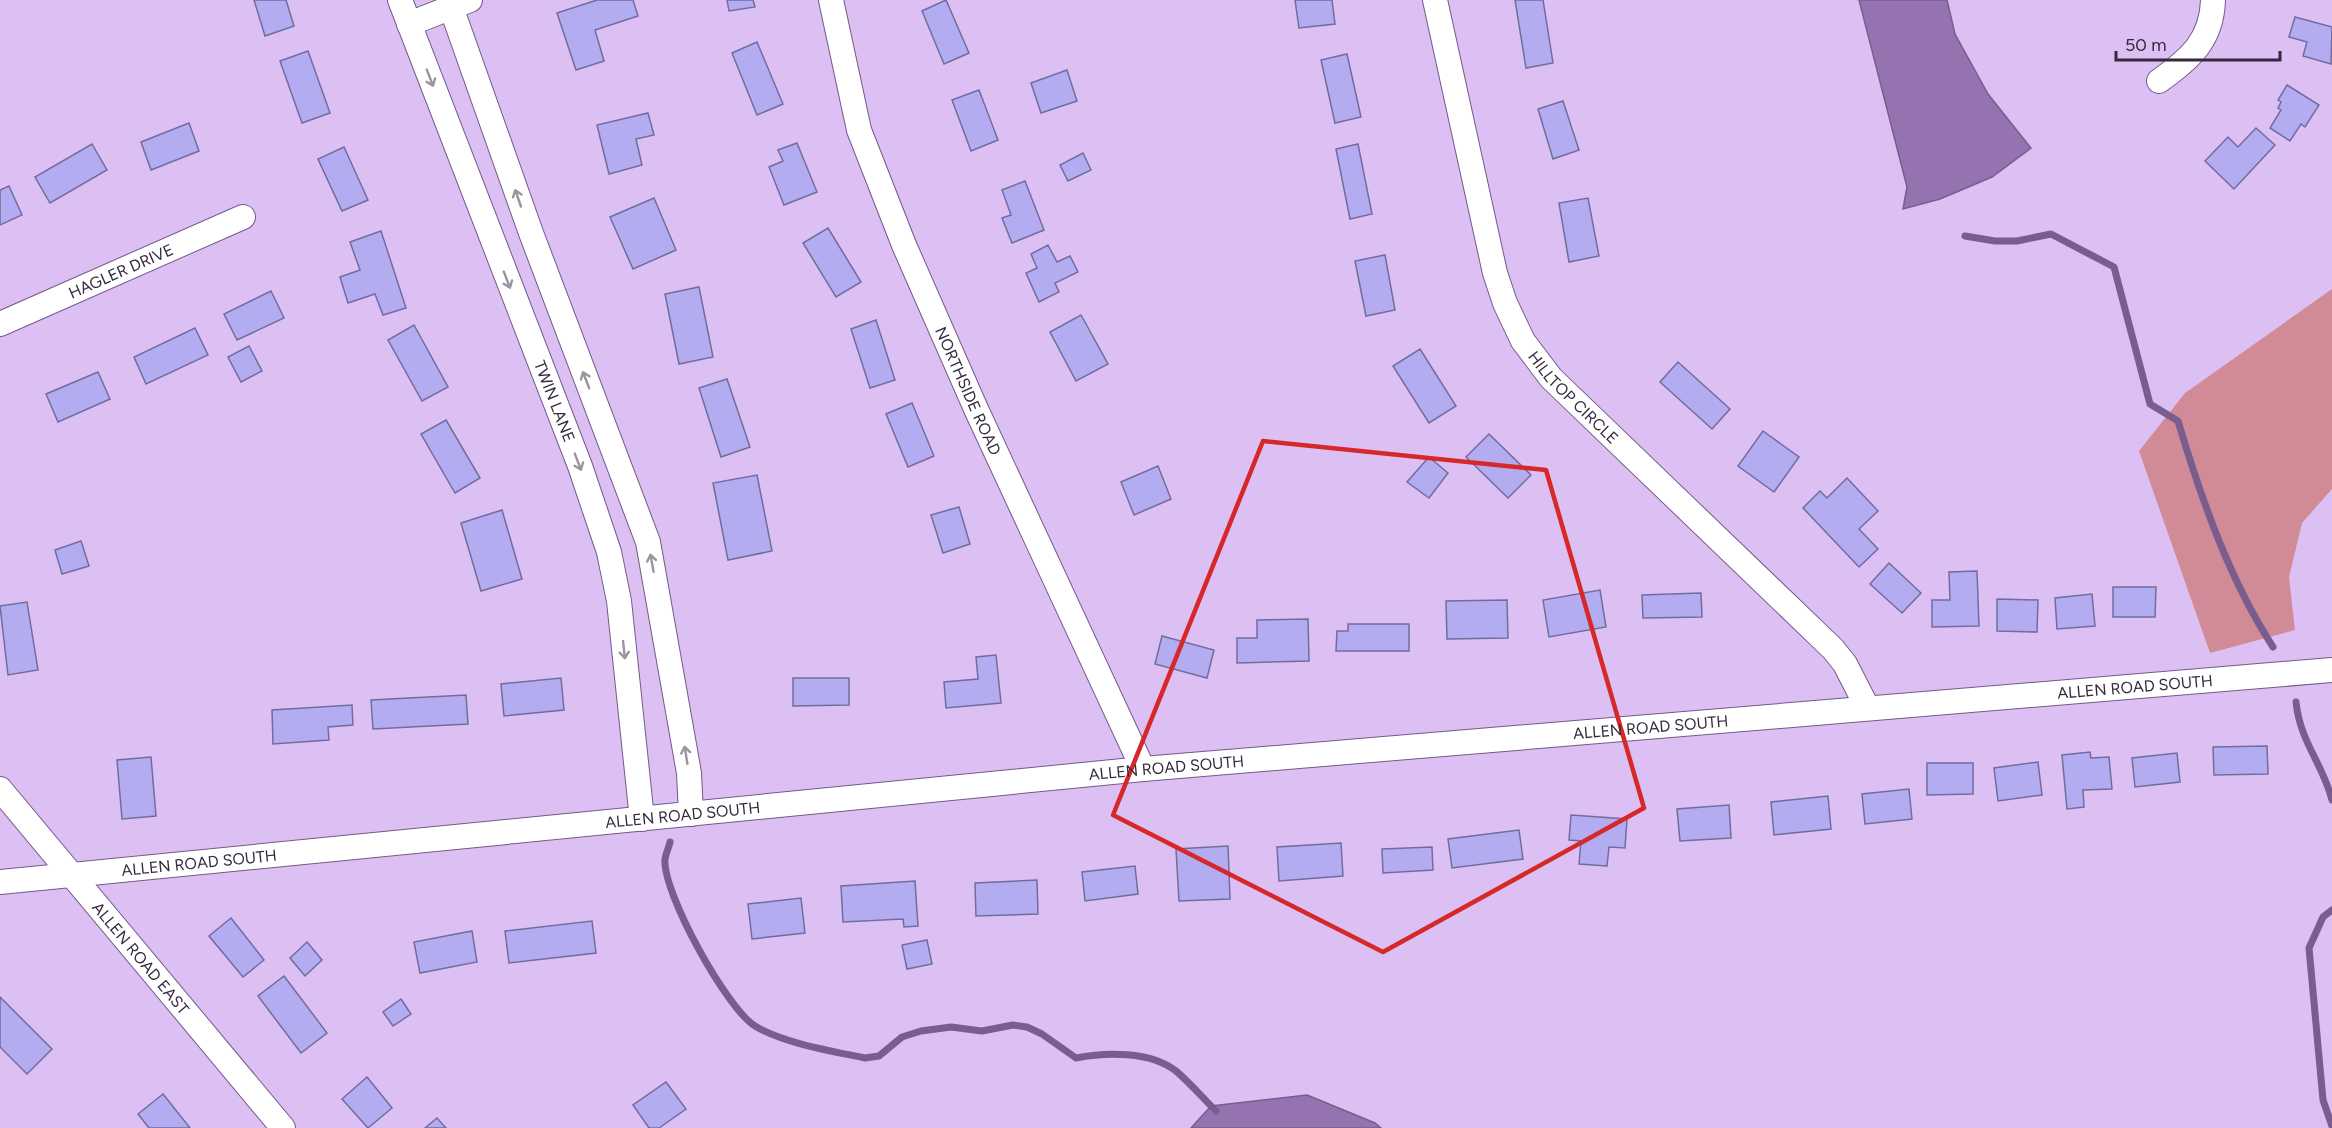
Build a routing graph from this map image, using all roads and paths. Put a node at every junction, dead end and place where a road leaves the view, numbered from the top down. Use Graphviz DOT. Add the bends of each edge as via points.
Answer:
graph roads {
  1 [pos="400,0"];
  2 [pos="831,0"];
  3 [pos="1436,0"];
  4 [pos="2213,0"];
  5 [pos="460,4"];
  6 [pos="409,24"];
  7 [pos="2159,81"];
  8 [pos="243,217"];
  9 [pos="0,324"];
  10 [pos="2332,670"];
  11 [pos="1868,707"];
  12 [pos="1143,769"];
  13 [pos="0,789"];
  14 [pos="691,814"];
  15 [pos="642,819"];
  16 [pos="72,875"];
  17 [pos="0,882"];
  18 [pos="283,1128"];
  1 -- 6 [label="street, TWIN LANE"];
  2 -- 12 [label="street, NORTHSIDE ROAD" via="860,130 904,245"];
  3 -- 11 [label="street, HILLTOP CIRCLE" via="1495,273 1523,341 1571,398 1833,650"];
  4 -- 7 [label="street" via="2213,17 2204,37 2188,61"];
  5 -- 6 [label="street"];
  14 -- 5 [label="street, one-way" via="689,773 648,542 534,244"];
  6 -- 15 [label="street, TWIN LANE, one-way" via="580,466 609,552 619,601"];
  8 -- 9 [label="street, HAGLER DRIVE"];
  10 -- 11 [label="street, ALLEN ROAD SOUTH"];
  11 -- 12 [label="street, ALLEN ROAD SOUTH"];
  12 -- 14 [label="street, ALLEN ROAD SOUTH"];
  13 -- 16 [label="street, ALLEN ROAD EAST"];
  14 -- 15 [label="street, ALLEN ROAD SOUTH"];
  15 -- 16 [label="street, ALLEN ROAD SOUTH"];
  16 -- 17 [label="street, ALLEN ROAD SOUTH"];
  16 -- 18 [label="street, ALLEN ROAD EAST"];
}
